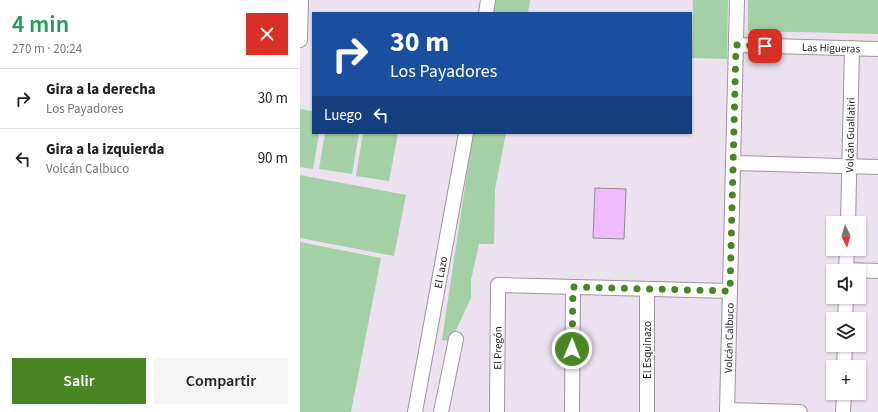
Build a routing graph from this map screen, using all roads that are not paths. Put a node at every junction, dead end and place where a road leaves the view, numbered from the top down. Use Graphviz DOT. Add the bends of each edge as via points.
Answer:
graph roads {
  1 [pos="301,0"];
  2 [pos="488,0"];
  3 [pos="737,0"];
  4 [pos="486,12"];
  5 [pos="300,40"];
  6 [pos="736,45"];
  7 [pos="852,48"];
  8 [pos="878,48"];
  9 [pos="466,134"];
  10 [pos="733,163"];
  11 [pos="849,166"];
  12 [pos="878,167"];
  13 [pos="848,216"];
  14 [pos="866,271"];
  15 [pos="878,271"];
  16 [pos="573,287"];
  17 [pos="647,289"];
  18 [pos="730,291"];
  19 [pos="456,339"];
  20 [pos="844,400"];
  21 [pos="727,411"];
  22 [pos="415,412"];
  23 [pos="441,412"];
  24 [pos="497,412"];
  25 [pos="572,412"];
  26 [pos="647,412"];
  27 [pos="800,412"];
  28 [pos="843,412"];
  1 -- 5 [label="street"];
  2 -- 4 [label="street"];
  3 -- 6 [label="street, Volcán Calbuco"];
  6 -- 7 [label="street, Las Higueras"];
  6 -- 10 [label="street, Volcán Calbuco"];
  7 -- 8 [label="street, Las Higueras"];
  7 -- 11 [label="street, Volcán Guallatiri"];
  9 -- 22 [label="street, El Lazo"];
  10 -- 11 [label="street"];
  10 -- 18 [label="street, Volcán Calbuco"];
  11 -- 12 [label="street"];
  11 -- 13 [label="street, Volcán Guallatiri"];
  14 -- 15 [label="street"];
  16 -- 17 [label="street"];
  16 -- 24 [label="street, El Pregón" via="498,285"];
  16 -- 25 [label="street"];
  17 -- 18 [label="street"];
  17 -- 26 [label="street, El Esquinazo"];
  18 -- 21 [label="street, Volcán Calbuco"];
  19 -- 23 [label="street"];
  20 -- 28 [label="street"];
  21 -- 27 [label="street"];
}
